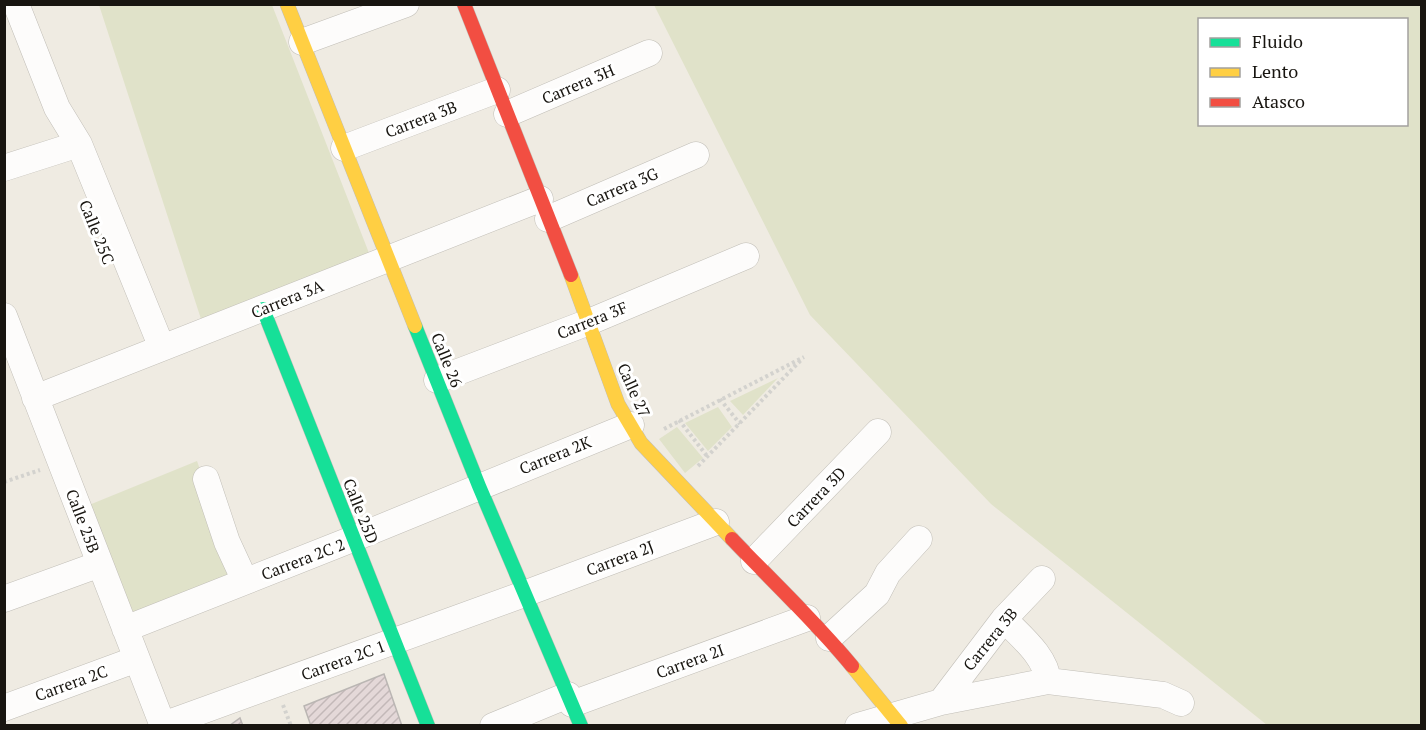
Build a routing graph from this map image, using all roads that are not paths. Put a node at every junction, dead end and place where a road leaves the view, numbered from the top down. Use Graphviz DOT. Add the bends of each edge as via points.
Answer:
graph roads {
  1 [pos="16,4"];
  2 [pos="287,4"];
  3 [pos="406,4"];
  4 [pos="464,4"];
  5 [pos="302,42"];
  6 [pos="649,53"];
  7 [pos="497,90"];
  8 [pos="507,114"];
  9 [pos="71,147"];
  10 [pos="344,148"];
  11 [pos="696,155"];
  12 [pos="4,168"];
  13 [pos="544,209"];
  14 [pos="746,255"];
  15 [pos="388,258"];
  16 [pos="263,309"];
  17 [pos="4,316"];
  18 [pos="589,322"];
  19 [pos="154,351"];
  20 [pos="437,380"];
  21 [pos="35,398"];
  22 [pos="878,432"];
  23 [pos="636,434"];
  24 [pos="206,479"];
  25 [pos="479,486"];
  26 [pos="716,522"];
  27 [pos="355,538"];
  28 [pos="920,539"];
  29 [pos="754,561"];
  30 [pos="100,564"];
  31 [pos="1042,579"];
  32 [pos="245,581"];
  33 [pos="524,594"];
  34 [pos="4,599"];
  35 [pos="807,618"];
  36 [pos="1004,619"];
  37 [pos="125,629"];
  38 [pos="829,638"];
  39 [pos="395,641"];
  40 [pos="137,658"];
  41 [pos="1048,681"];
  42 [pos="941,702"];
  43 [pos="1181,704"];
  44 [pos="4,708"];
  45 [pos="574,708"];
  46 [pos="896,720"];
  47 [pos="163,725"];
  48 [pos="428,726"];
  49 [pos="494,726"];
  50 [pos="858,726"];
  1 -- 9 [label="street, Calle 25C"];
  2 -- 5 [label="street, Calle 26"];
  3 -- 5 [label="street"];
  4 -- 7 [label="street, Calle 27"];
  5 -- 10 [label="street, Calle 26"];
  6 -- 8 [label="street, Carrera 3H"];
  7 -- 8 [label="street, Calle 27"];
  7 -- 10 [label="street, Carrera 3B"];
  8 -- 13 [label="street, Calle 27"];
  9 -- 12 [label="street"];
  9 -- 19 [label="street, Calle 25C"];
  10 -- 15 [label="street, Calle 26"];
  11 -- 13 [label="street, Carrera 3G"];
  13 -- 15 [label="street, Carrera 3A"];
  13 -- 18 [label="street, Calle 27"];
  14 -- 18 [label="street, Carrera 3F"];
  15 -- 16 [label="street, Carrera 3A"];
  15 -- 20 [label="street, Calle 26"];
  16 -- 19 [label="street, Carrera 3A"];
  16 -- 27 [label="street, Calle 25D"];
  17 -- 21 [label="street, Calle 25B"];
  18 -- 20 [label="street, Carrera 3F"];
  18 -- 23 [label="street, Calle 27" via="618,404"];
  19 -- 21 [label="street, Carrera 3A"];
  20 -- 25 [label="street, Calle 26"];
  21 -- 30 [label="street, Calle 25B"];
  22 -- 29 [label="street, Carrera 3D"];
  23 -- 25 [label="street, Carrera 2K"];
  23 -- 26 [label="street, Calle 27"];
  24 -- 32 [label="street"];
  25 -- 27 [label="street, Carrera 2C 2"];
  25 -- 33 [label="street, Calle 26"];
  26 -- 29 [label="street, Calle 27"];
  26 -- 33 [label="street, Carrera 2J"];
  27 -- 32 [label="street, Carrera 2C 2"];
  27 -- 39 [label="street, Calle 25D"];
  28 -- 38 [label="street" via="888,573 877,594"];
  29 -- 35 [label="street, Calle 27"];
  30 -- 34 [label="street"];
  30 -- 37 [label="street, Calle 25B"];
  31 -- 36 [label="street, Carrera 3B"];
  32 -- 37 [label="street, Carrera 2C 2"];
  33 -- 39 [label="street, Carrera 2C 1"];
  33 -- 45 [label="street, Calle 26"];
  35 -- 38 [label="street, Calle 27"];
  35 -- 45 [label="street, Carrera 2I"];
  36 -- 41 [label="street" via="1041,659"];
  36 -- 42 [label="street, Carrera 3B"];
  37 -- 40 [label="street, Calle 25B"];
  38 -- 46 [label="street, Calle 27"];
  39 -- 47 [label="street, Carrera 2C 1"];
  39 -- 48 [label="street, Calle 25D"];
  40 -- 44 [label="street, Carrera 2C"];
  40 -- 47 [label="street, Calle 25B"];
  41 -- 42 [label="street"];
  41 -- 43 [label="street" via="1163,695"];
  42 -- 46 [label="street"];
  45 -- 49 [label="street, Carrera 2I"];
  46 -- 50 [label="street"];
}
